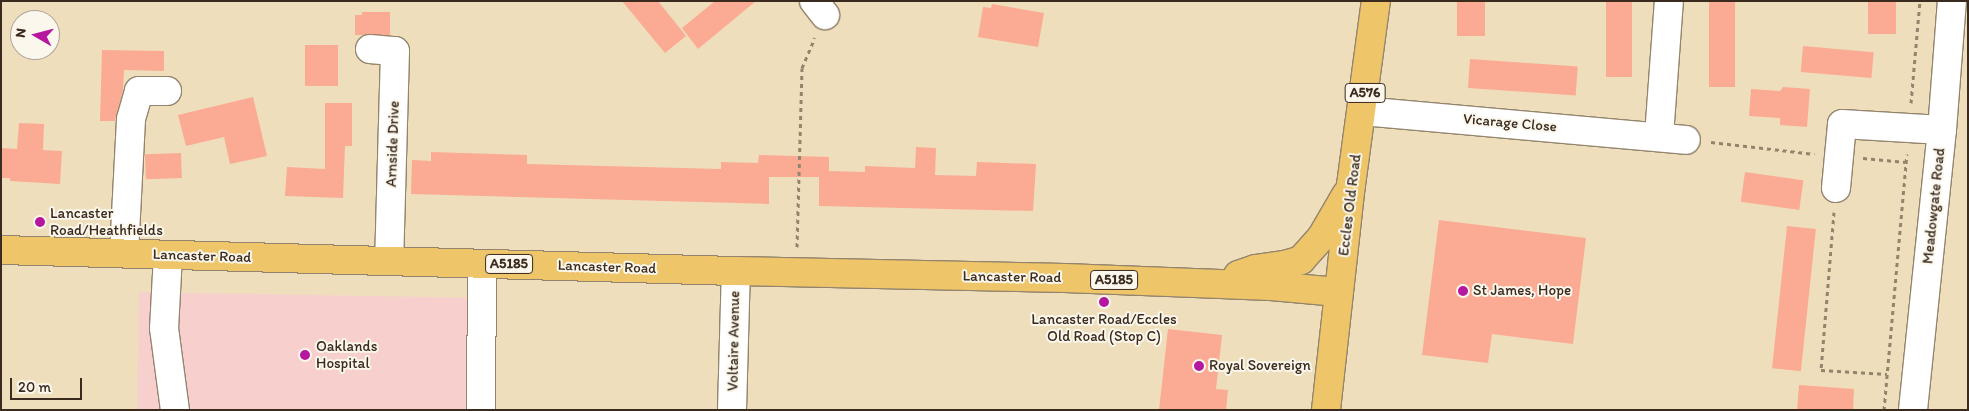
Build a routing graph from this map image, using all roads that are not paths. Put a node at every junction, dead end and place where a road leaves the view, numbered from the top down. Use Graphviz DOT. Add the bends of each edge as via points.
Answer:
graph roads {
  1 [pos="1376,1"];
  2 [pos="1669,1"];
  3 [pos="1952,1"];
  4 [pos="370,49"];
  5 [pos="168,91"];
  6 [pos="1362,110"];
  7 [pos="1942,130"];
  8 [pos="1658,136"];
  9 [pos="1686,140"];
  10 [pos="1351,186"];
  11 [pos="1836,188"];
  12 [pos="1,250"];
  13 [pos="124,253"];
  14 [pos="168,254"];
  15 [pos="390,261"];
  16 [pos="482,264"];
  17 [pos="736,271"];
  18 [pos="1212,284"];
  19 [pos="1338,292"];
  20 [pos="175,410"];
  21 [pos="482,410"];
  22 [pos="732,410"];
  23 [pos="1326,410"];
  24 [pos="1913,410"];
  1 -- 6 [label="main road, Eccles Old Road / A576"];
  2 -- 8 [label="street"];
  3 -- 7 [label="street, Meadowgate Road"];
  4 -- 15 [label="street, Arnside Drive" via="395,51"];
  5 -- 13 [label="street" via="139,91 130,119"];
  6 -- 8 [label="street, Vicarage Close"];
  6 -- 10 [label="main road, Eccles Old Road / A576"];
  7 -- 11 [label="street" via="1842,124"];
  7 -- 24 [label="street, Meadowgate Road"];
  8 -- 9 [label="street, Vicarage Close"];
  10 -- 18 [label="main road, Lancaster Road / A5185" via="1321,238 1301,260 1285,266 1254,269"];
  10 -- 19 [label="main road, Eccles Old Road / A576"];
  12 -- 13 [label="main road, Lancaster Road / A5185"];
  13 -- 14 [label="main road, Lancaster Road / A5185"];
  14 -- 15 [label="main road, Lancaster Road / A5185"];
  14 -- 20 [label="street" via="164,328"];
  15 -- 16 [label="main road, Lancaster Road / A5185"];
  16 -- 17 [label="main road, Lancaster Road / A5185"];
  16 -- 21 [label="street"];
  17 -- 18 [label="main road, Lancaster Road / A5185"];
  17 -- 22 [label="street, Voltaire Avenue"];
  18 -- 19 [label="main road, Lancaster Road / A5185"];
  19 -- 23 [label="main road, Eccles Old Road / A576"];
}
